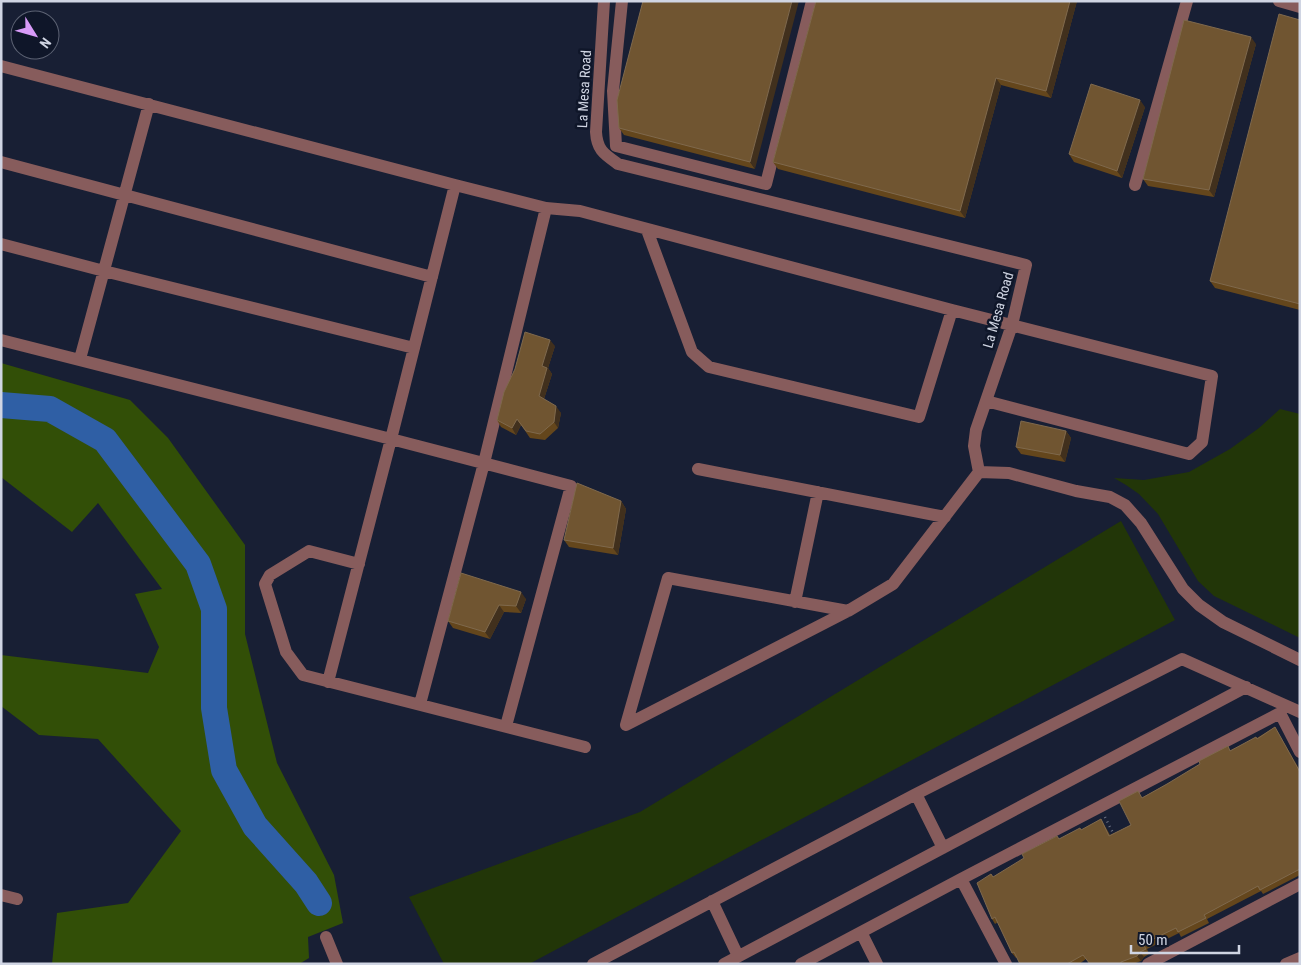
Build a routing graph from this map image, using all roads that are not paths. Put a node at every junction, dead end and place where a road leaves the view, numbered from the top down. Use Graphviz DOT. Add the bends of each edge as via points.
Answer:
graph roads {
  1 [pos="604,1"];
  2 [pos="622,1"];
  3 [pos="812,1"];
  4 [pos="1187,1"];
  5 [pos="1279,1"];
  6 [pos="1300,7"];
  7 [pos="1,66"];
  8 [pos="149,104"];
  9 [pos="1,162"];
  10 [pos="1135,185"];
  11 [pos="455,186"];
  12 [pos="124,195"];
  13 [pos="546,208"];
  14 [pos="648,230"];
  15 [pos="1,244"];
  16 [pos="104,272"];
  17 [pos="432,277"];
  18 [pos="952,310"];
  19 [pos="1012,325"];
  20 [pos="1,340"];
  21 [pos="414,348"];
  22 [pos="80,359"];
  23 [pos="986,400"];
  24 [pos="391,439"];
  25 [pos="484,463"];
  26 [pos="698,469"];
  27 [pos="979,472"];
  28 [pos="818,492"];
  29 [pos="945,517"];
  30 [pos="359,564"];
  31 [pos="795,602"];
  32 [pos="848,611"];
  33 [pos="1300,660"];
  34 [pos="328,682"];
  35 [pos="1246,687"];
  36 [pos="420,704"];
  37 [pos="1300,712"];
  38 [pos="506,726"];
  39 [pos="585,747"];
  40 [pos="1300,752"];
  41 [pos="916,794"];
  42 [pos="943,848"];
  43 [pos="961,879"];
  44 [pos="1300,884"];
  45 [pos="1,895"];
  46 [pos="17,899"];
  47 [pos="712,901"];
  48 [pos="861,932"];
  49 [pos="326,937"];
  50 [pos="738,956"];
  51 [pos="1300,958"];
  52 [pos="337,964"];
  53 [pos="593,964"];
  54 [pos="724,964"];
  55 [pos="801,964"];
  56 [pos="877,964"];
  57 [pos="1006,964"];
  58 [pos="1148,964"];
  59 [pos="1286,964"];
  1 -- 19 [label="street, La Mesa Road" via="596,142 604,154 618,164 1026,265"];
  2 -- 3 [label="street" via="613,91 616,146 766,184"];
  4 -- 10 [label="street"];
  5 -- 6 [label="street"];
  7 -- 8 [label="street"];
  8 -- 11 [label="street"];
  8 -- 12 [label="street"];
  9 -- 12 [label="street"];
  11 -- 13 [label="street"];
  11 -- 17 [label="street"];
  12 -- 16 [label="street"];
  12 -- 17 [label="street"];
  13 -- 14 [label="street" via="580,211"];
  13 -- 25 [label="street"];
  14 -- 18 [label="street"];
  14 -- 18 [label="street" via="692,352 709,367 919,417"];
  15 -- 16 [label="street"];
  16 -- 21 [label="street"];
  16 -- 22 [label="street"];
  17 -- 21 [label="street"];
  18 -- 19 [label="street"];
  19 -- 23 [label="street, La Mesa Road"];
  19 -- 23 [label="street" via="1212,376 1202,442 1189,454"];
  20 -- 22 [label="street"];
  21 -- 24 [label="street"];
  22 -- 24 [label="street"];
  23 -- 27 [label="street, La Mesa Road" via="974,446"];
  24 -- 25 [label="street"];
  24 -- 30 [label="street"];
  25 -- 36 [label="street"];
  25 -- 38 [label="street" via="571,486"];
  26 -- 28 [label="street"];
  27 -- 29 [label="street"];
  27 -- 33 [label="street" via="1009,473 1110,497 1125,505 1141,523 1183,589 1199,605 1223,622"];
  28 -- 29 [label="street"];
  28 -- 31 [label="street"];
  29 -- 32 [label="street" via="893,584"];
  30 -- 34 [label="street"];
  30 -- 34 [label="street" via="310,551 270,575 265,584 286,652 303,675"];
  31 -- 32 [label="street"];
  31 -- 32 [label="street" via="668,578 626,725"];
  34 -- 36 [label="street"];
  35 -- 37 [label="street"];
  35 -- 41 [label="street" via="1182,659"];
  35 -- 42 [label="street"];
  36 -- 38 [label="street"];
  38 -- 39 [label="street"];
  40 -- 43 [label="street" via="1280,713"];
  41 -- 42 [label="street"];
  41 -- 47 [label="street"];
  42 -- 50 [label="street"];
  43 -- 48 [label="street"];
  43 -- 57 [label="street"];
  44 -- 58 [label="street"];
  45 -- 46 [label="street"];
  47 -- 50 [label="street"];
  47 -- 53 [label="street"];
  48 -- 55 [label="street"];
  48 -- 56 [label="street"];
  49 -- 52 [label="street"];
  50 -- 54 [label="street"];
  51 -- 59 [label="street"];
}
